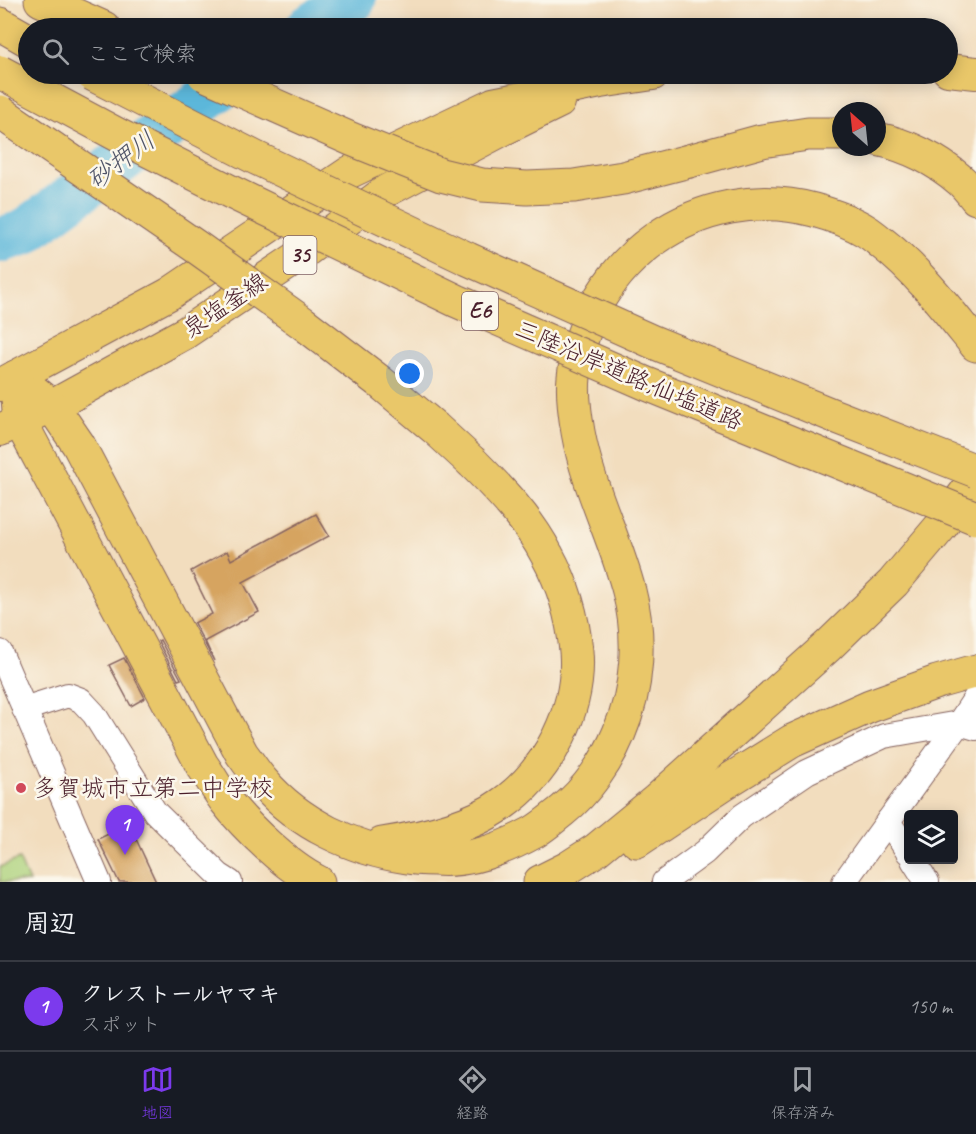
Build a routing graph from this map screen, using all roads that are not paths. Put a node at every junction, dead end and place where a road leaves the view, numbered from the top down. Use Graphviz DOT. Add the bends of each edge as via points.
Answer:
graph roads {
  1 [pos="41,0"];
  2 [pos="82,18"];
  3 [pos="0,24"];
  4 [pos="18,34"];
  5 [pos="958,71"];
  6 [pos="0,72"];
  7 [pos="976,73"];
  8 [pos="18,82"];
  9 [pos="22,84"];
  10 [pos="112,84"];
  11 [pos="226,84"];
  12 [pos="590,84"];
  13 [pos="596,84"];
  14 [pos="0,112"];
  15 [pos="832,134"];
  16 [pos="886,141"];
  17 [pos="976,198"];
  18 [pos="976,345"];
  19 [pos="8,381"];
  20 [pos="52,406"];
  21 [pos="10,425"];
  22 [pos="976,471"];
  23 [pos="976,480"];
  24 [pos="976,518"];
  25 [pos="0,652"];
  26 [pos="976,671"];
  27 [pos="976,697"];
  28 [pos="24,709"];
  29 [pos="968,726"];
  30 [pos="888,821"];
  31 [pos="351,842"];
  32 [pos="904,845"];
  33 [pos="916,864"];
  34 [pos="99,882"];
  35 [pos="230,882"];
  36 [pos="318,882"];
  37 [pos="540,882"];
  38 [pos="569,882"];
  39 [pos="664,882"];
  40 [pos="844,882"];
  41 [pos="927,882"];
  1 -- 2 [label="highway"];
  3 -- 4 [label="highway"];
  5 -- 7 [label="main road"];
  6 -- 8 [label="highway, 三陸沿岸道路;仙塩道路 / E6, bridge"];
  9 -- 24 [label="highway, 三陸沿岸道路;仙塩道路 / E6, bridge" via="223,188 457,301 647,384"];
  10 -- 22 [label="highway, 三陸沿岸道路;仙塩道路 / E6, bridge" via="256,158 653,342"];
  11 -- 15 [label="highway, bridge" via="351,140 441,175 482,185 574,186 623,178 762,141"];
  12 -- 19 [label="main road, 泉塩釜線 / 35" via="494,104 350,172 169,294"];
  13 -- 20 [label="main road, 泉塩釜線 / 35" via="386,191 295,259 184,333"];
  14 -- 31 [label="highway, bridge" via="195,246 380,382 435,428 505,496 547,555 562,588 576,652 568,713 542,765 525,786 501,805 443,832 379,844"];
  16 -- 17 [label="highway" via="929,158 961,181"];
  18 -- 31 [label="highway" via="901,258 866,231 833,215 795,205 754,203 714,210 673,227 639,249 594,307 581,340 573,379 582,456 630,592 636,635 635,676 627,715 612,750 568,806 537,830 506,846 443,860 407,857"];
  19 -- 20 [label="highway"];
  19 -- 21 [label="highway"];
  20 -- 21 [label="main road, 泉塩釜線 / 35"];
  20 -- 31 [label="highway" via="78,444 242,754 262,782 287,806 315,826"];
  21 -- 36 [label="highway" via="225,800 282,858"];
  23 -- 37 [label="highway" via="893,583 828,646 657,801 596,850"];
  25 -- 28 [label="street"];
  26 -- 38 [label="highway" via="870,706 792,741"];
  27 -- 29 [label="street"];
  28 -- 34 [label="street"];
  28 -- 35 [label="street" via="68,695 81,700 94,714 155,812"];
  29 -- 30 [label="street"];
  29 -- 39 [label="street" via="884,736 807,772 742,816 705,852"];
  30 -- 32 [label="street"];
  30 -- 40 [label="street"];
  33 -- 41 [label="street"];
}
